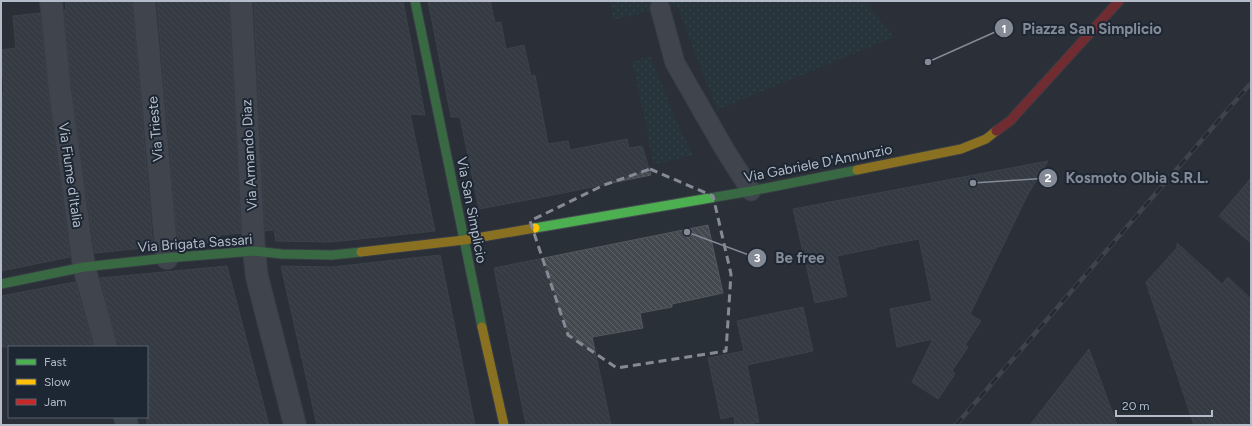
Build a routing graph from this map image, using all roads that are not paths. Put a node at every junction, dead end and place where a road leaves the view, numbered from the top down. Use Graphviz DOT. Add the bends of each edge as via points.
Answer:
graph roads {
  1 [pos="51,1"];
  2 [pos="144,1"];
  3 [pos="241,1"];
  4 [pos="415,1"];
  5 [pos="1119,1"];
  6 [pos="660,8"];
  7 [pos="751,191"];
  8 [pos="464,240"];
  9 [pos="254,251"];
  10 [pos="167,258"];
  11 [pos="84,267"];
  12 [pos="1,284"];
  13 [pos="106,346"];
  14 [pos="295,425"];
  15 [pos="504,425"];
  1 -- 11 [label="street, Via Fiume d'Italia" via="60,91"];
  2 -- 10 [label="street, Via Trieste"];
  3 -- 9 [label="street, Via Armando Diaz"];
  4 -- 8 [label="main road, Via San Simplicio"];
  5 -- 7 [label="main road, Via Gabriele D'Annunzio" via="1010,121 986,139 961,149"];
  6 -- 7 [label="lane" via="675,63"];
  7 -- 8 [label="main road, Via Gabriele D'Annunzio"];
  8 -- 9 [label="main road, Via Brigata Sassari" via="332,255"];
  8 -- 15 [label="main road, Via San Simplicio"];
  9 -- 10 [label="main road, Via Brigata Sassari"];
  9 -- 14 [label="street, Via Armando Diaz" via="257,277"];
  10 -- 11 [label="main road, Via Brigata Sassari"];
  11 -- 12 [label="main road, Via Brigata Sassari"];
  11 -- 13 [label="street, Via Fiume d'Italia"];
}
